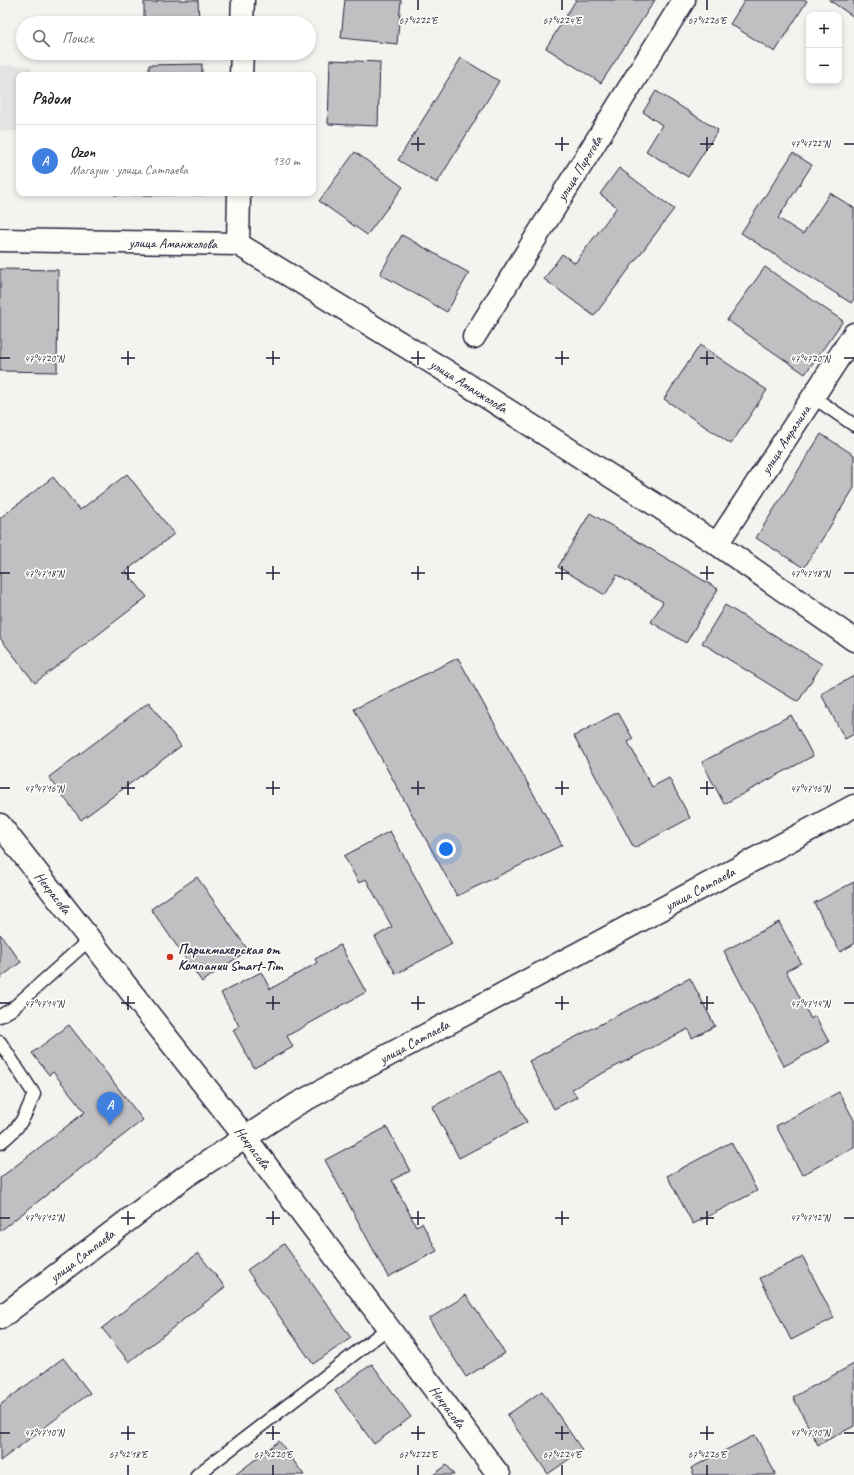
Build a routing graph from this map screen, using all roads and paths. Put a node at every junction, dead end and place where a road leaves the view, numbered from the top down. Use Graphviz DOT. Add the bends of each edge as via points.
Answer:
graph roads {
  1 [pos="242,0"];
  2 [pos="684,0"];
  3 [pos="242,16"];
  4 [pos="242,60"];
  5 [pos="241,72"];
  6 [pos="239,196"];
  7 [pos="0,240"];
  8 [pos="238,244"];
  9 [pos="854,334"];
  10 [pos="474,337"];
  11 [pos="813,397"];
  12 [pos="854,425"];
  13 [pos="717,544"];
  14 [pos="854,640"];
  15 [pos="854,806"];
  16 [pos="0,825"];
  17 [pos="90,939"];
  18 [pos="0,1016"];
  19 [pos="0,1042"];
  20 [pos="245,1137"];
  21 [pos="0,1143"];
  22 [pos="0,1318"];
  23 [pos="388,1328"];
  24 [pos="197,1475"];
  25 [pos="499,1475"];
  1 -- 3 [label="street"];
  2 -- 10 [label="street, улица Пирогова"];
  4 -- 5 [label="street"];
  6 -- 8 [label="street"];
  7 -- 8 [label="street, улица Аманжолова"];
  8 -- 13 [label="street, улица Аманжолова" via="452,375"];
  9 -- 11 [label="street, улица Амралина"];
  11 -- 12 [label="lane"];
  11 -- 13 [label="street, улица Амралина"];
  13 -- 14 [label="street, улица Аманжолова"];
  15 -- 20 [label="street, улица Сатпаева" via="297,1104"];
  16 -- 17 [label="street, Некрасова"];
  17 -- 18 [label="lane"];
  17 -- 20 [label="street, Некрасова"];
  19 -- 21 [label="lane" via="34,1094 25,1118 14,1132"];
  20 -- 22 [label="street, улица Сатпаева" via="186,1176"];
  20 -- 23 [label="street, Некрасова"];
  23 -- 24 [label="lane"];
  23 -- 25 [label="street, Некрасова"];
}
